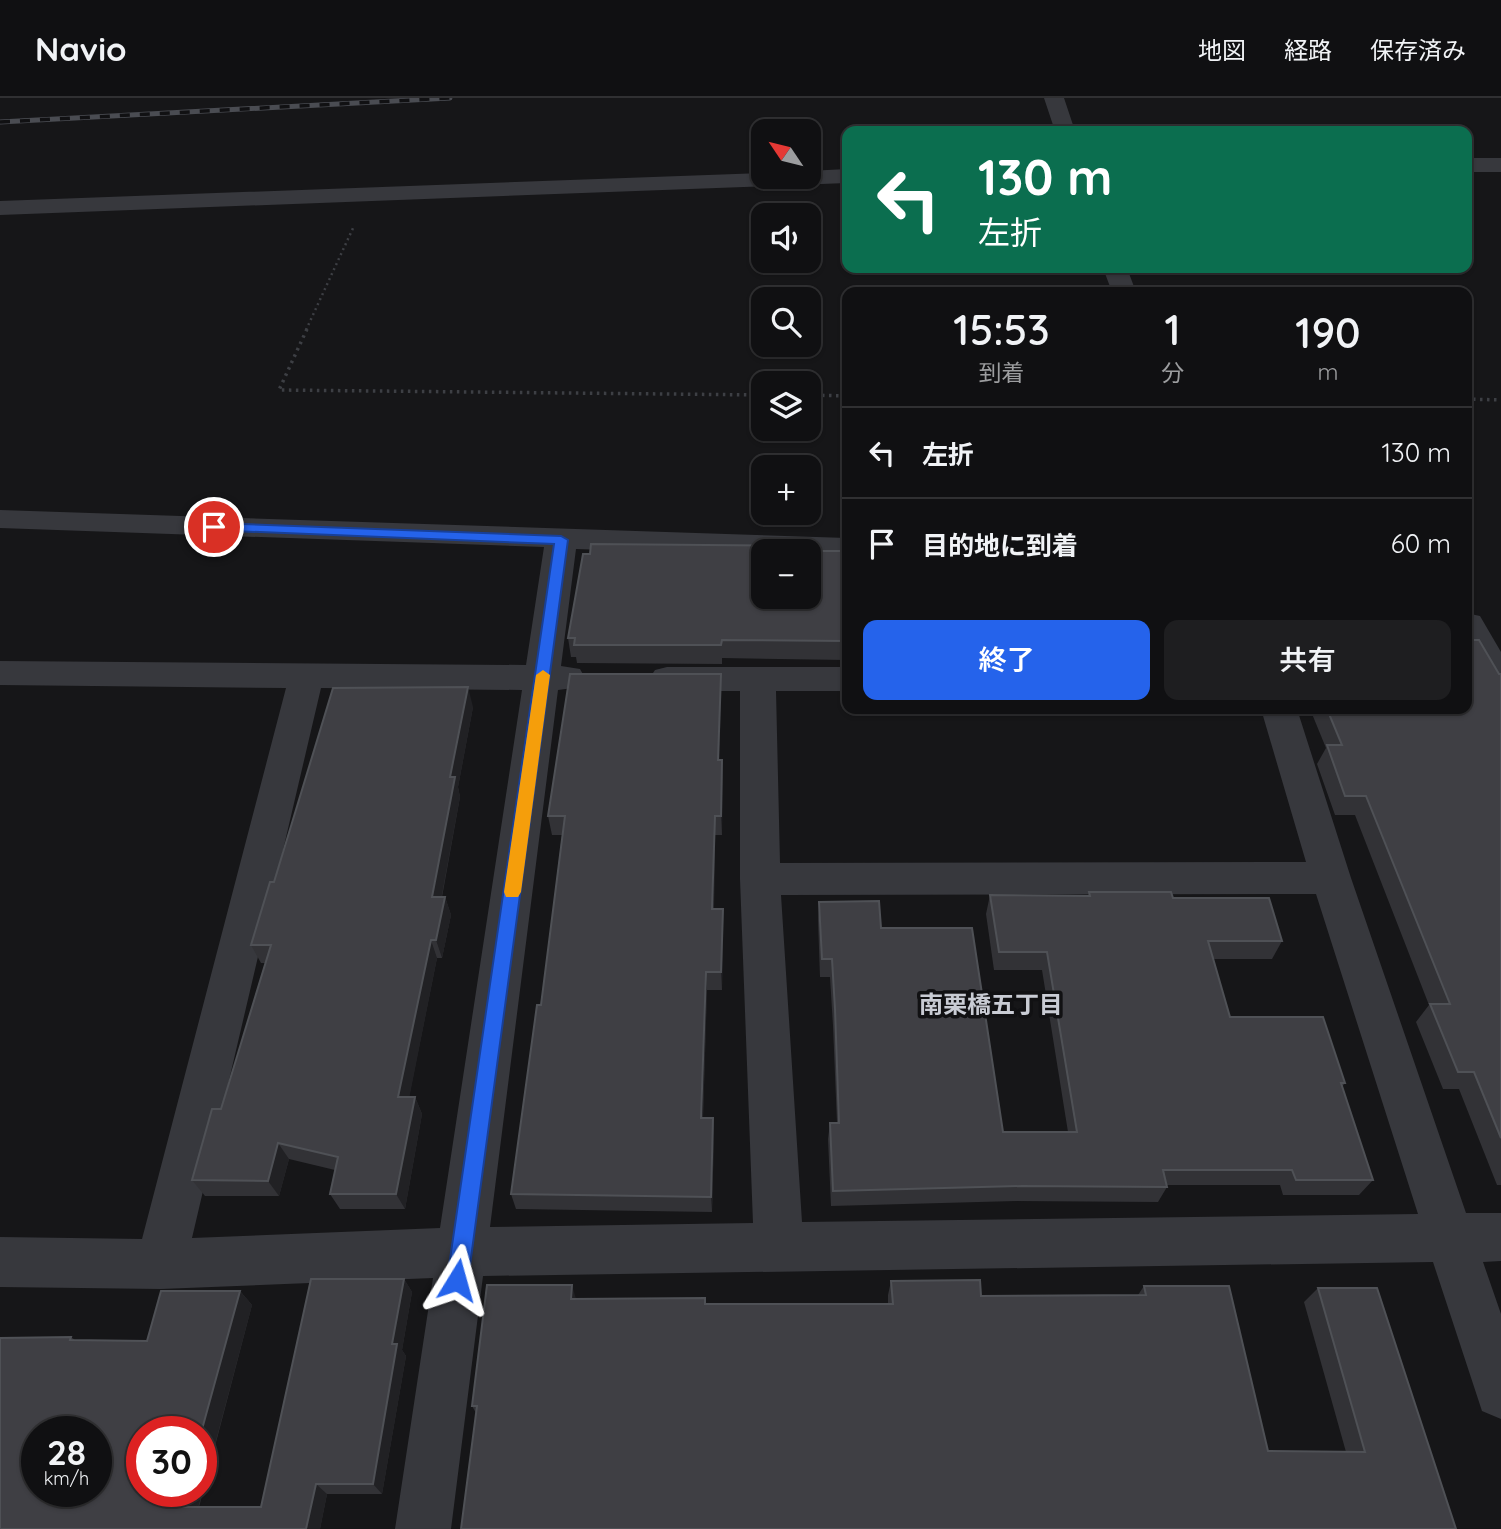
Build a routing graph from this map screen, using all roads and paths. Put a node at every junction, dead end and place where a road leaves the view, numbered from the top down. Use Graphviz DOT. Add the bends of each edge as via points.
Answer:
graph roads {
  1 [pos="1054,98"];
  2 [pos="1063,126"];
  3 [pos="1472,165"];
  4 [pos="1501,165"];
  5 [pos="842,176"];
  6 [pos="369,193"];
  7 [pos="0,208"];
  8 [pos="751,395"];
  9 [pos="821,396"];
  10 [pos="842,396"];
  11 [pos="1472,400"];
  12 [pos="1501,400"];
  13 [pos="0,519"];
  14 [pos="561,540"];
  15 [pos="842,548"];
  16 [pos="1472,625"];
  17 [pos="1501,632"];
  18 [pos="1472,633"];
  19 [pos="0,673"];
  20 [pos="306,678"];
  21 [pos="543,678"];
  22 [pos="597,678"];
  23 [pos="637,678"];
  24 [pos="758,679"];
  25 [pos="842,680"];
  26 [pos="1501,683"];
  27 [pos="1281,714"];
  28 [pos="1331,878"];
  29 [pos="760,879"];
  30 [pos="1449,1237"];
  31 [pos="1501,1237"];
  32 [pos="779,1249"];
  33 [pos="461,1252"];
  34 [pos="0,1262"];
  35 [pos="161,1264"];
  36 [pos="1501,1392"];
  37 [pos="423,1529"];
  1 -- 2 [label="street"];
  3 -- 4 [label="street"];
  5 -- 6 [label="street"];
  6 -- 7 [label="street"];
  6 -- 8 [label="path" via="279,390"];
  9 -- 10 [label="path"];
  11 -- 12 [label="path"];
  13 -- 14 [label="street"];
  14 -- 15 [label="street"];
  14 -- 21 [label="street"];
  16 -- 17 [label="street"];
  18 -- 26 [label="street"];
  19 -- 20 [label="street"];
  20 -- 21 [label="street"];
  20 -- 35 [label="street"];
  21 -- 22 [label="street"];
  21 -- 33 [label="street"];
  23 -- 24 [label="street"];
  24 -- 25 [label="street"];
  24 -- 29 [label="street"];
  27 -- 28 [label="street"];
  28 -- 29 [label="street"];
  28 -- 30 [label="street"];
  29 -- 32 [label="street"];
  30 -- 31 [label="street"];
  30 -- 32 [label="street"];
  30 -- 36 [label="street"];
  32 -- 33 [label="street"];
  33 -- 35 [label="street"];
  33 -- 37 [label="street"];
  34 -- 35 [label="street"];
}
